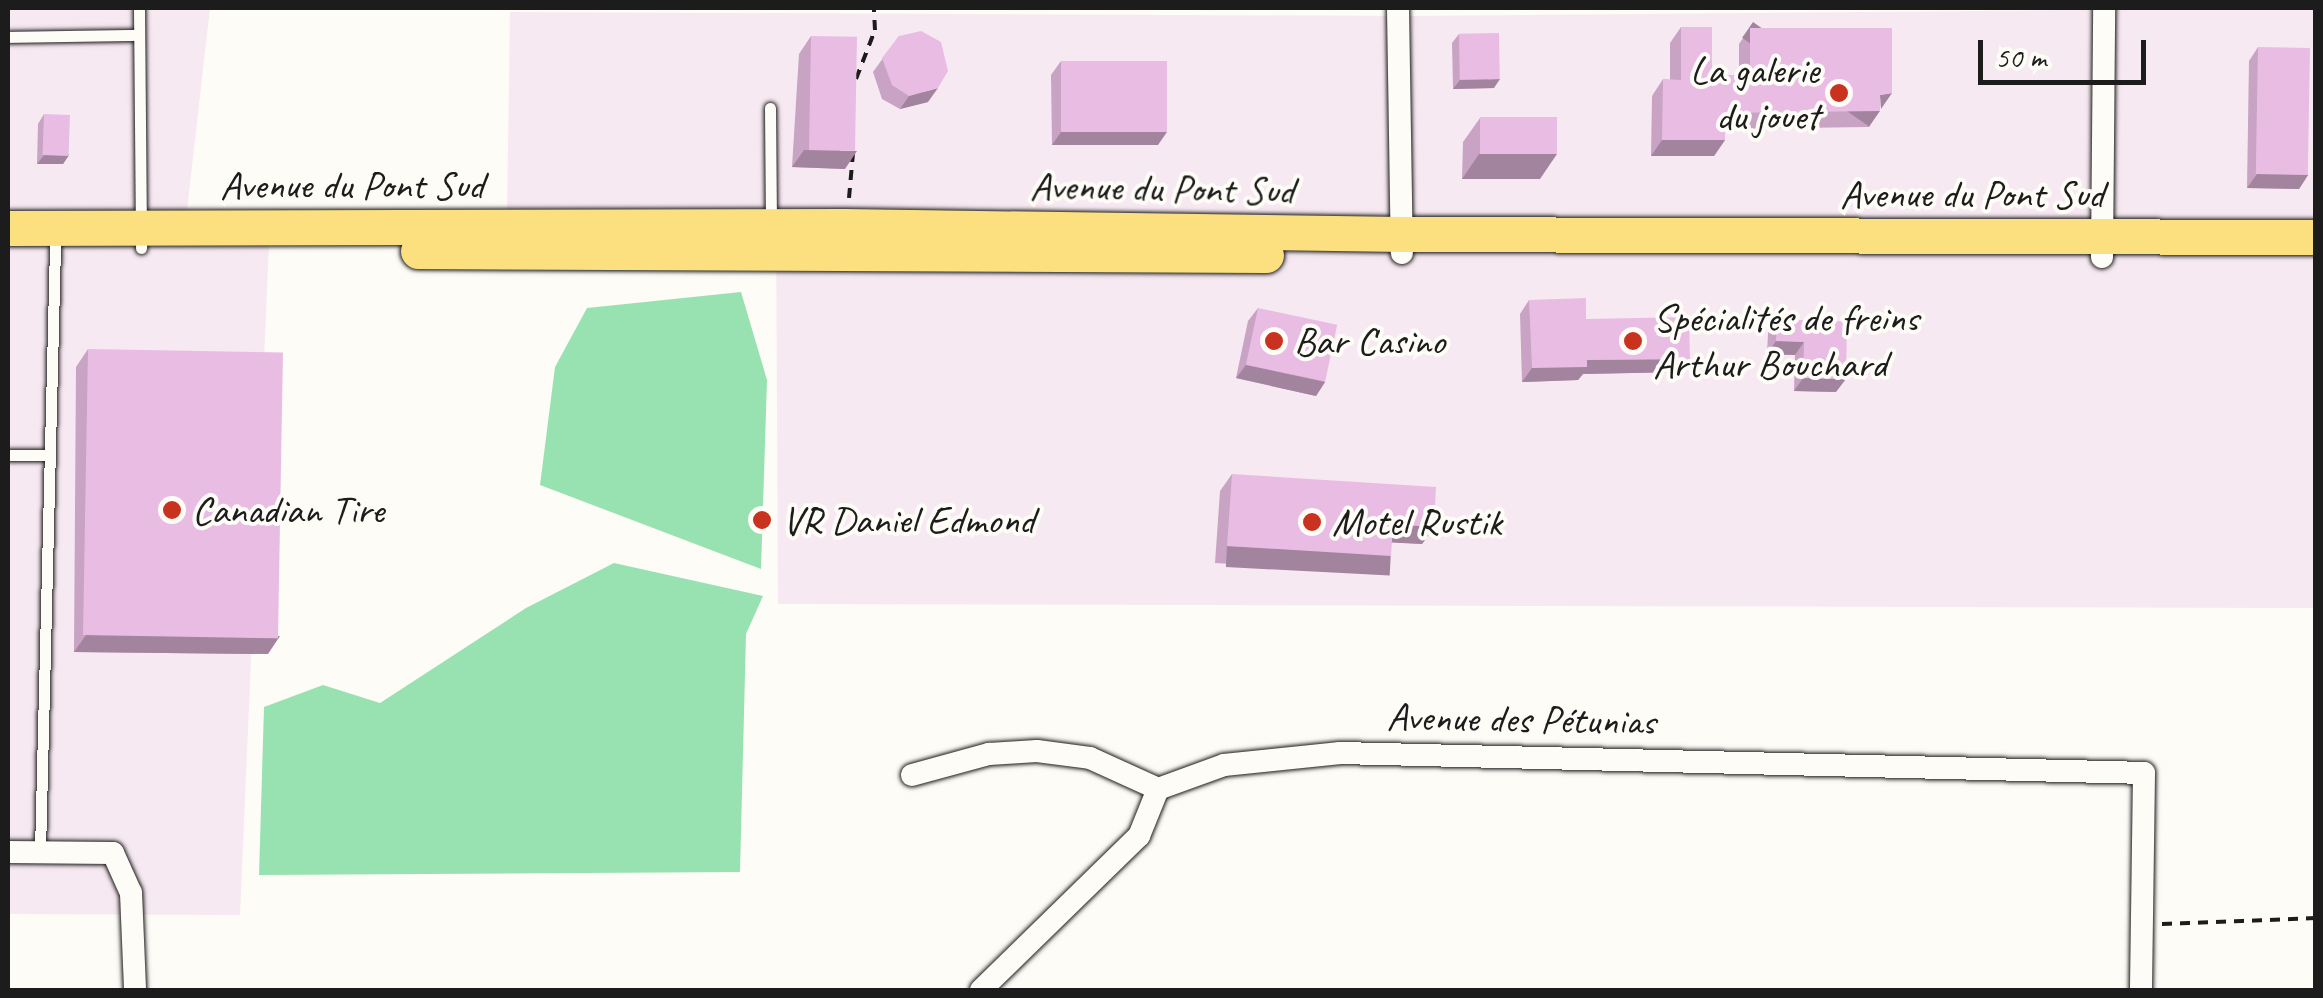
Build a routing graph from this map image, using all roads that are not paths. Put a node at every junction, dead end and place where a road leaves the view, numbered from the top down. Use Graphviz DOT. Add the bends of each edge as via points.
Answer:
graph roads {
  1 [pos="139,8"];
  2 [pos="1398,8"];
  3 [pos="2104,8"];
  4 [pos="139,35"];
  5 [pos="8,37"];
  6 [pos="770,108"];
  7 [pos="772,227"];
  8 [pos="8,228"];
  9 [pos="142,237"];
  10 [pos="2316,237"];
  11 [pos="8,244"];
  12 [pos="1402,244"];
  13 [pos="55,245"];
  14 [pos="2103,247"];
  15 [pos="2316,257"];
  16 [pos="8,455"];
  17 [pos="48,455"];
  18 [pos="912,774"];
  19 [pos="1158,789"];
  20 [pos="40,851"];
  21 [pos="8,852"];
  22 [pos="136,990"];
  23 [pos="981,990"];
  24 [pos="2140,990"];
  1 -- 4 [label="lane"];
  2 -- 12 [label="street"];
  3 -- 14 [label="street"];
  4 -- 5 [label="lane"];
  4 -- 9 [label="lane"];
  6 -- 7 [label="lane"];
  7 -- 9 [label="main road, Avenue du Pont Sud"];
  7 -- 12 [label="main road, Avenue du Pont Sud"];
  8 -- 9 [label="main road, Avenue du Pont Sud"];
  9 -- 12 [label="main road, Avenue du Pont Sud" via="1131,256"];
  9 -- 13 [label="main road, Avenue du Pont Sud"];
  10 -- 14 [label="main road, Avenue du Pont Sud"];
  11 -- 13 [label="main road, Avenue du Pont Sud"];
  12 -- 14 [label="main road, Avenue du Pont Sud"];
  13 -- 17 [label="lane"];
  14 -- 15 [label="main road, Avenue du Pont Sud"];
  16 -- 17 [label="lane"];
  17 -- 20 [label="lane"];
  18 -- 19 [label="street" via="988,754 1037,751 1090,758"];
  19 -- 23 [label="street" via="1138,836"];
  19 -- 24 [label="street, Avenue des Pétunias" via="1224,765 1340,752 2144,773"];
  20 -- 21 [label="street"];
  20 -- 22 [label="street" via="113,853 131,893"];
}
